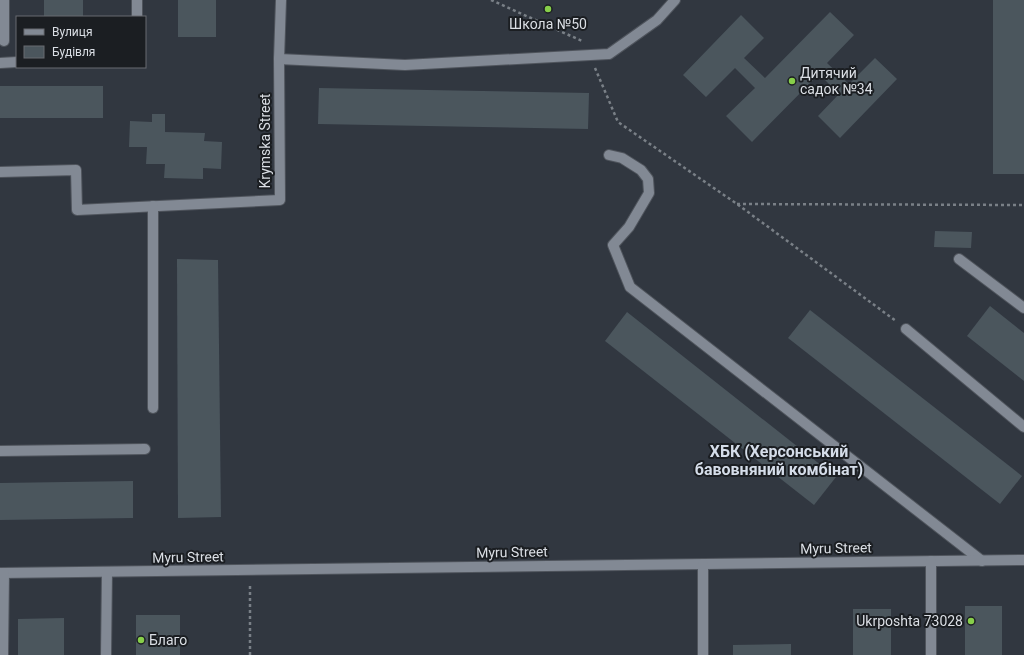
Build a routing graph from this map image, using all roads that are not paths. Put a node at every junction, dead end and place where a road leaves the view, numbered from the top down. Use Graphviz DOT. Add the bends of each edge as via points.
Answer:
graph roads {
  1 [pos="4,0"];
  2 [pos="137,0"];
  3 [pos="281,0"];
  4 [pos="675,0"];
  5 [pos="137,16"];
  6 [pos="4,41"];
  7 [pos="279,59"];
  8 [pos="16,62"];
  9 [pos="0,63"];
  10 [pos="609,155"];
  11 [pos="0,172"];
  12 [pos="153,206"];
  13 [pos="959,259"];
  14 [pos="1024,308"];
  15 [pos="906,329"];
  16 [pos="153,408"];
  17 [pos="1024,427"];
  18 [pos="145,449"];
  19 [pos="0,450"];
  20 [pos="982,560"];
  21 [pos="1024,560"];
  22 [pos="931,561"];
  23 [pos="703,564"];
  24 [pos="107,572"];
  25 [pos="2,573"];
  26 [pos="3,655"];
  27 [pos="106,655"];
  28 [pos="703,655"];
  29 [pos="931,655"];
  1 -- 6 [label="street"];
  2 -- 5 [label="street"];
  3 -- 7 [label="street, Krymska Street"];
  4 -- 7 [label="street" via="657,20 610,54 405,65"];
  7 -- 12 [label="street, Krymska Street" via="280,200"];
  8 -- 9 [label="street"];
  10 -- 20 [label="street" via="632,163 648,179 649,193 628,227 612,245 630,287"];
  11 -- 12 [label="street, Krymska Street" via="76,170 77,210"];
  12 -- 16 [label="street"];
  13 -- 14 [label="street"];
  15 -- 17 [label="street"];
  18 -- 19 [label="street"];
  20 -- 21 [label="street, Myru Street"];
  20 -- 22 [label="street, Myru Street"];
  22 -- 23 [label="street, Myru Street"];
  22 -- 29 [label="street"];
  23 -- 24 [label="street, Myru Street"];
  23 -- 28 [label="street"];
  24 -- 25 [label="street, Myru Street"];
  24 -- 27 [label="street"];
  25 -- 26 [label="street"];
}
